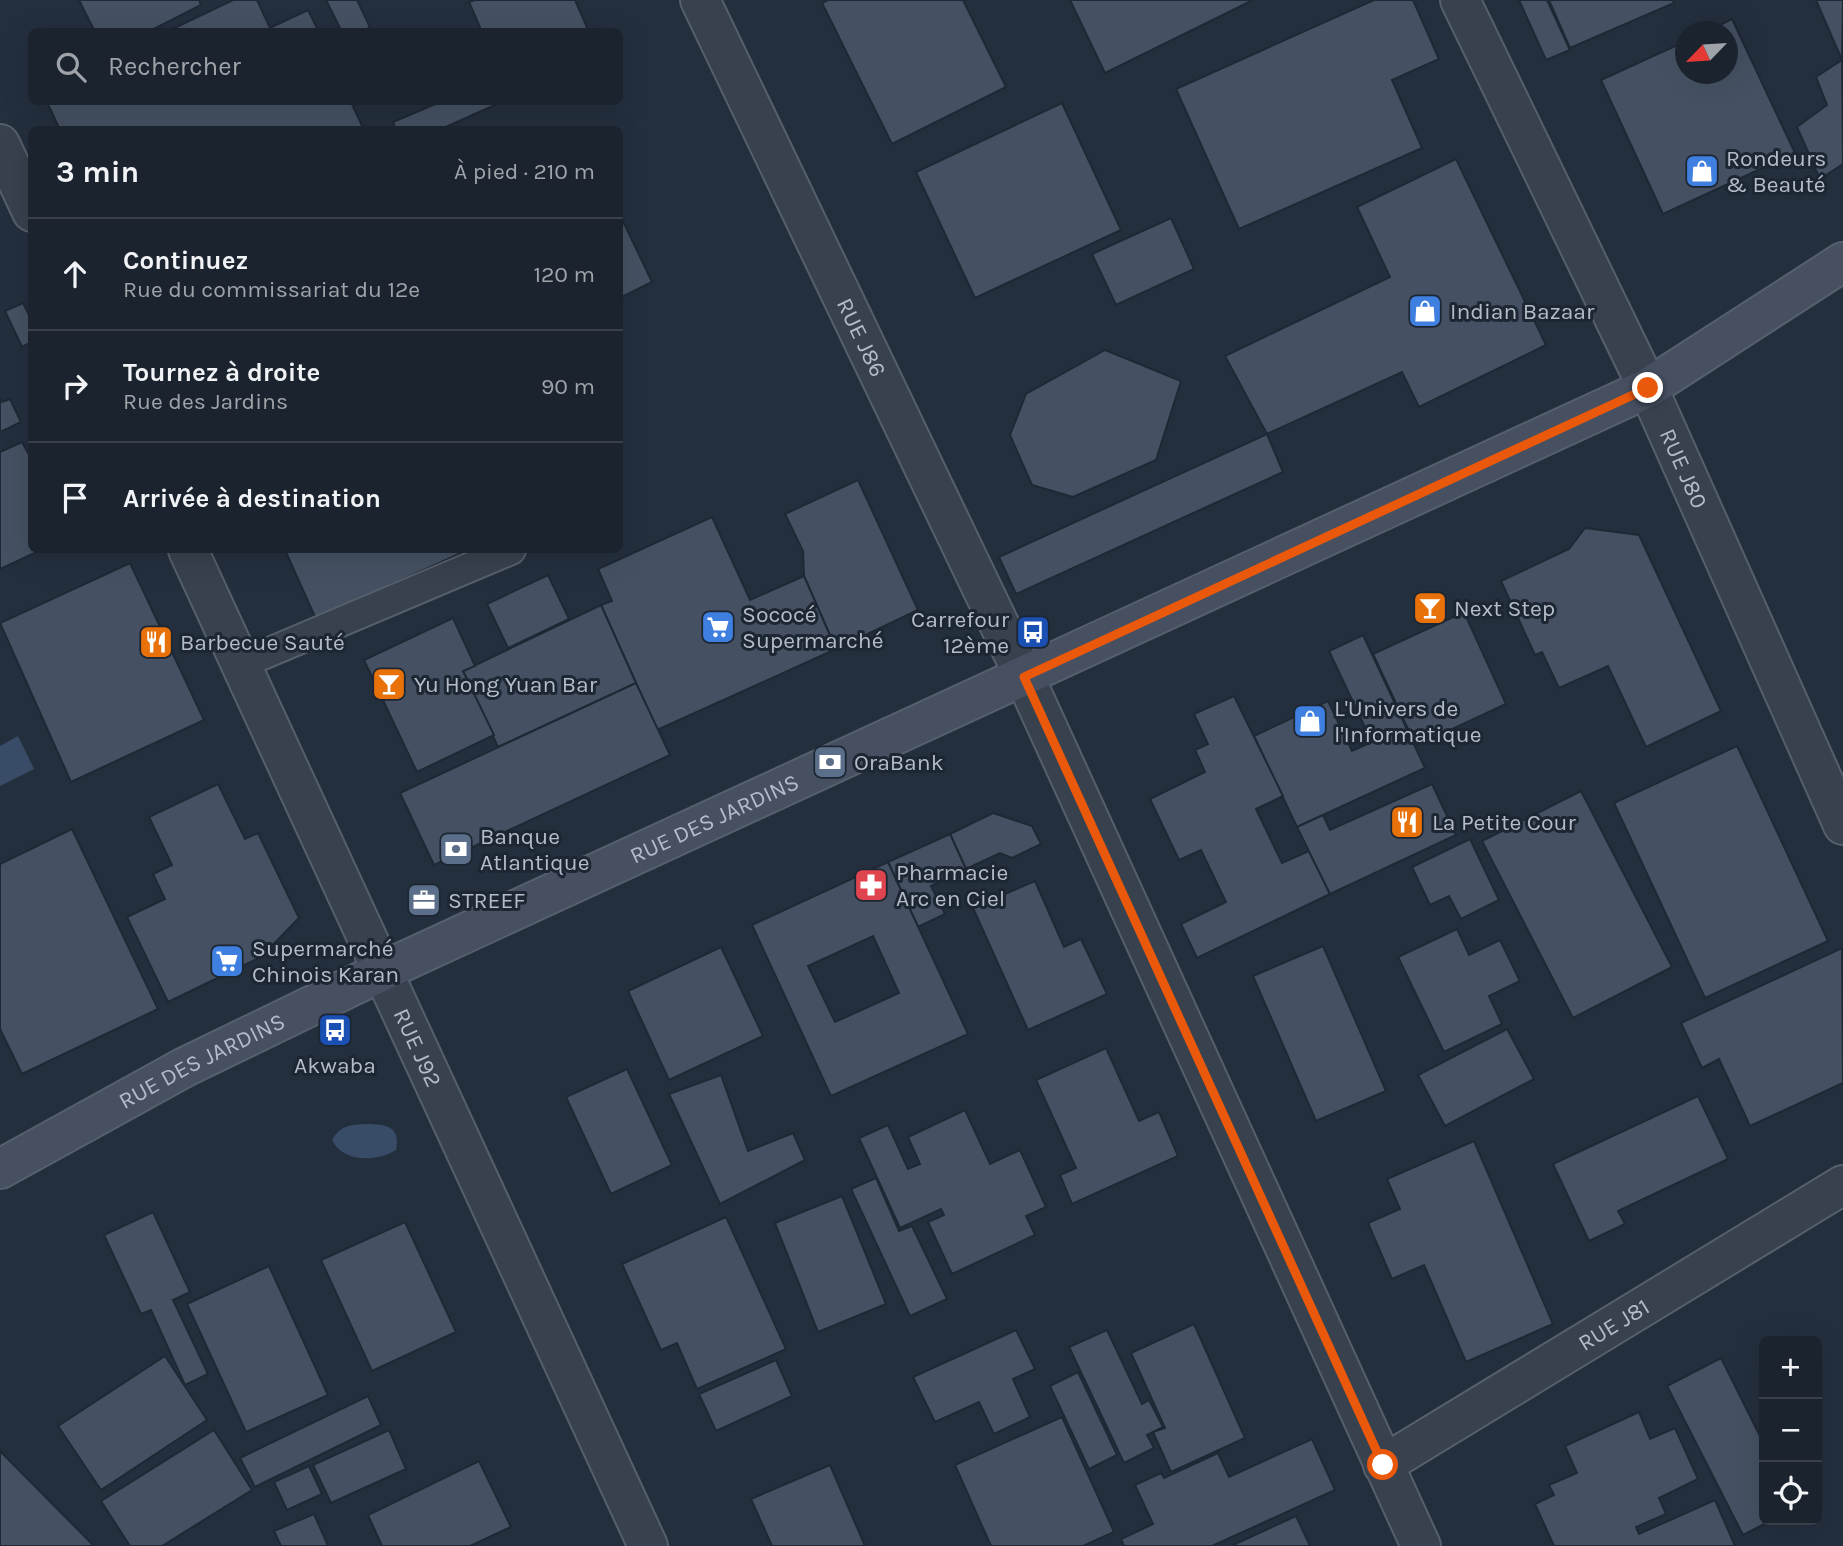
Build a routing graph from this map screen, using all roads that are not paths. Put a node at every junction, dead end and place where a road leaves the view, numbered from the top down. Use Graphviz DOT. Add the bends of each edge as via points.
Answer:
graph roads {
  1 [pos="700,0"];
  2 [pos="1460,0"];
  3 [pos="0,144"];
  4 [pos="28,204"];
  5 [pos="1843,262"];
  6 [pos="1648,388"];
  7 [pos="189,553"];
  8 [pos="504,553"];
  9 [pos="241,664"];
  10 [pos="1024,677"];
  11 [pos="1843,825"];
  12 [pos="383,971"];
  13 [pos="0,1170"];
  14 [pos="1843,1185"];
  15 [pos="1383,1465"];
  16 [pos="648,1546"];
  17 [pos="1421,1546"];
  1 -- 10 [label="street, RUE J86"];
  2 -- 6 [label="street, RUE J80"];
  3 -- 4 [label="street"];
  5 -- 6 [label="main road, RUE DES JARDINS"];
  6 -- 10 [label="main road, RUE DES JARDINS"];
  6 -- 11 [label="street, RUE J80"];
  7 -- 9 [label="street, RUE J92"];
  8 -- 9 [label="lane"];
  9 -- 12 [label="street, RUE J92"];
  10 -- 12 [label="main road, RUE DES JARDINS"];
  10 -- 15 [label="street, RUE J86"];
  12 -- 13 [label="main road, RUE DES JARDINS" via="185,1067"];
  12 -- 16 [label="street, RUE J92"];
  14 -- 15 [label="street, RUE J81"];
  15 -- 17 [label="street, RUE J86"];
}
